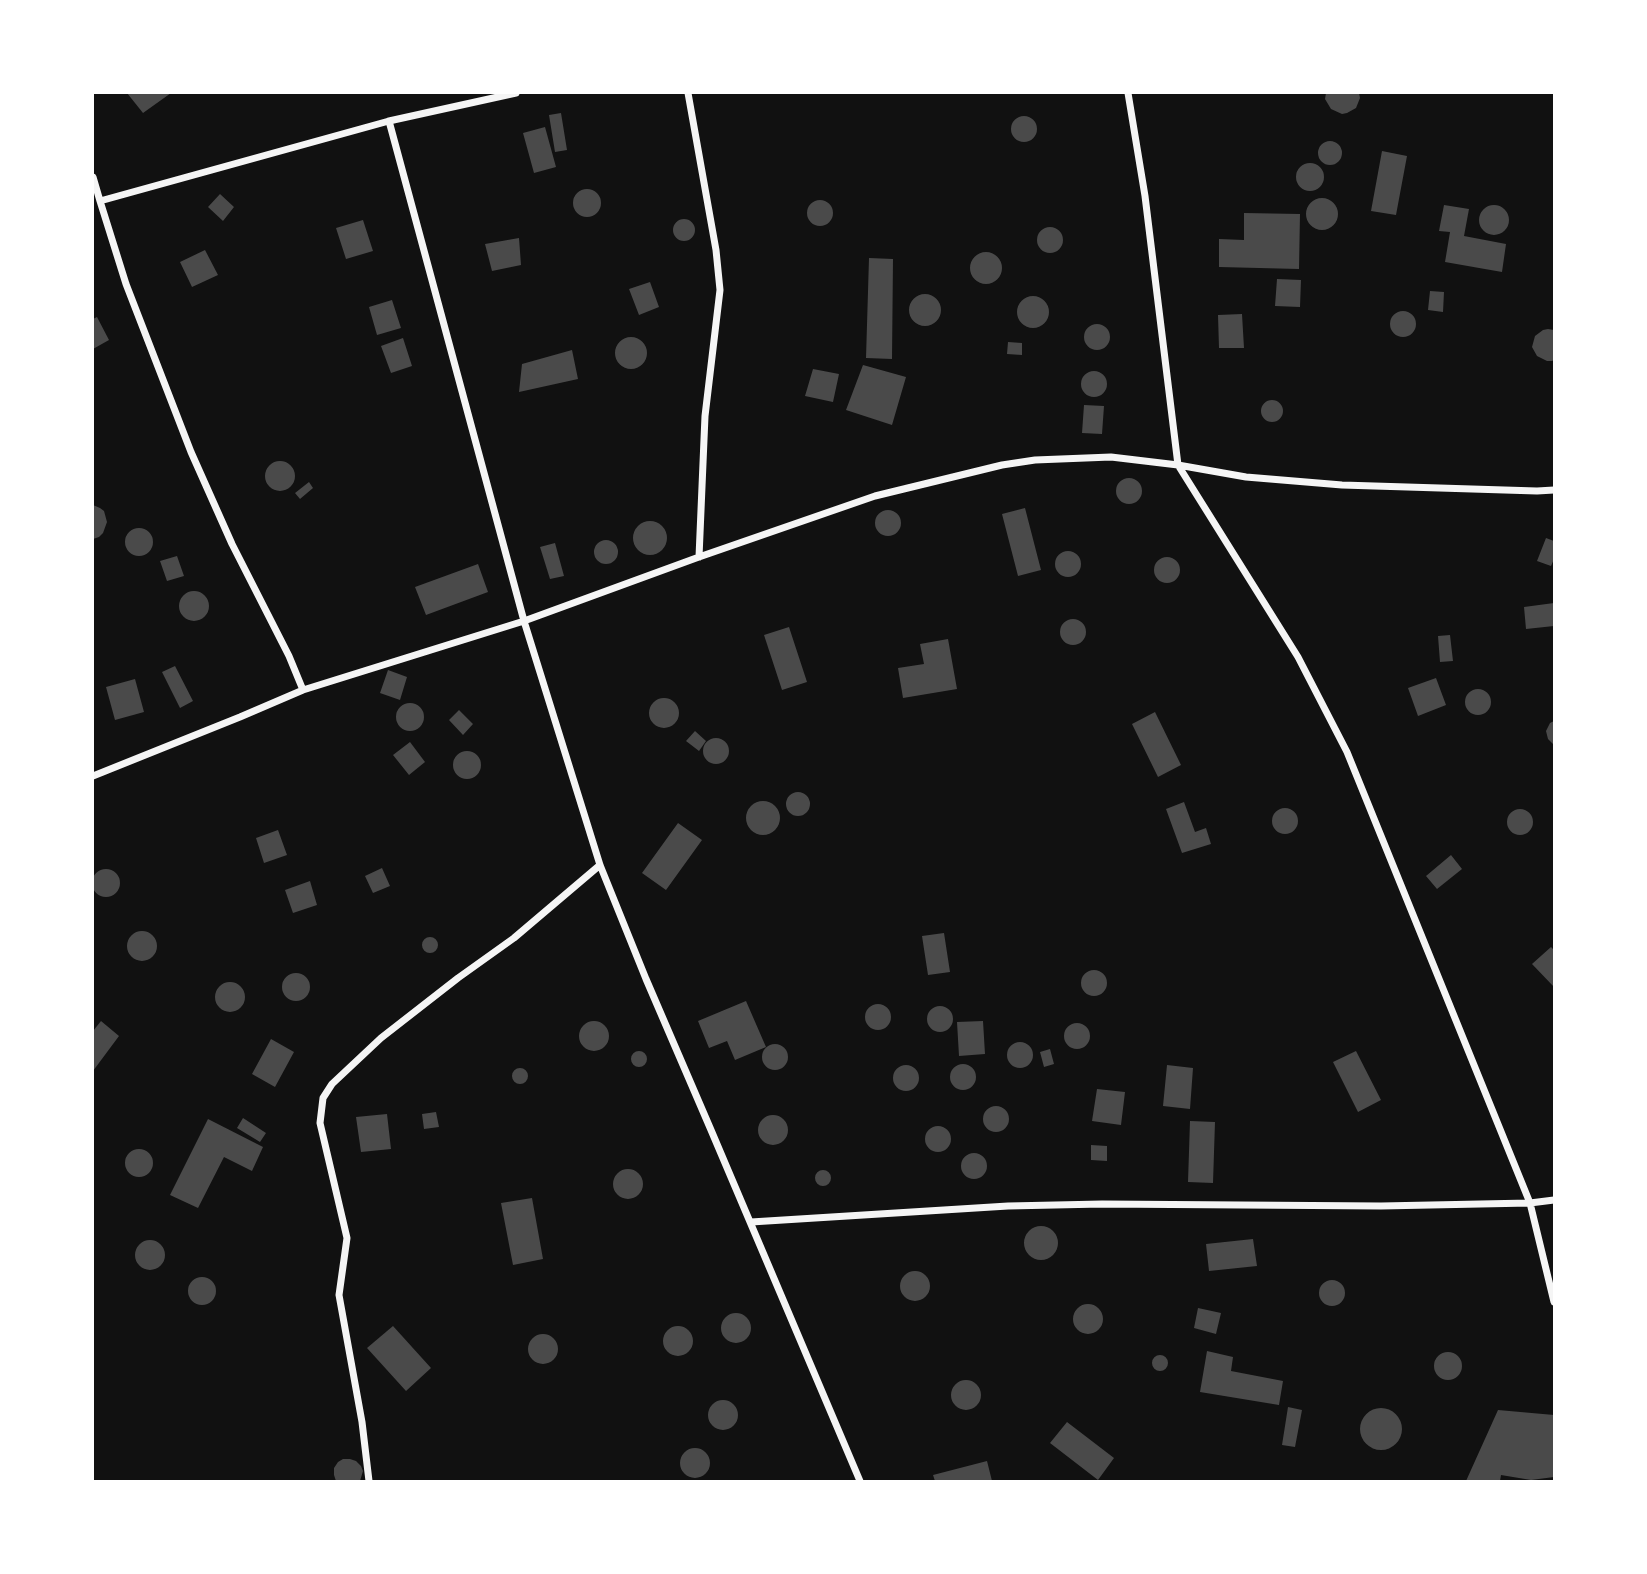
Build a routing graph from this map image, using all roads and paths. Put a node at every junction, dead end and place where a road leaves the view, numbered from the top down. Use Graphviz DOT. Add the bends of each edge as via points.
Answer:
graph roads {
  1 [pos="516,93"];
  2 [pos="688,93"];
  3 [pos="1128,93"];
  4 [pos="389,121"];
  5 [pos="93,177"];
  6 [pos="100,201"];
  7 [pos="1178,464"];
  8 [pos="1554,490"];
  9 [pos="699,557"];
  10 [pos="524,621"];
  11 [pos="303,690"];
  12 [pos="93,776"];
  13 [pos="600,865"];
  14 [pos="1554,1200"];
  15 [pos="1530,1203"];
  16 [pos="751,1222"];
  17 [pos="1554,1302"];
  18 [pos="369,1481"];
  19 [pos="860,1481"];
  1 -- 4 [label="street"];
  2 -- 9 [label="street" via="720,290 705,416"];
  3 -- 7 [label="street"];
  4 -- 6 [label="street"];
  4 -- 10 [label="street"];
  5 -- 6 [label="street"];
  6 -- 11 [label="street" via="125,284 191,452"];
  7 -- 8 [label="street" via="1246,477 1342,485"];
  7 -- 9 [label="street" via="1111,457 1002,465 875,496"];
  7 -- 15 [label="street" via="1298,657 1347,752"];
  9 -- 10 [label="street"];
  10 -- 11 [label="street"];
  10 -- 13 [label="street"];
  11 -- 12 [label="street"];
  13 -- 16 [label="street"];
  13 -- 18 [label="street" via="514,938 381,1038 323,1098 320,1123 346,1238 339,1295"];
  14 -- 15 [label="street"];
  15 -- 16 [label="street" via="1009,1206"];
  15 -- 17 [label="street"];
  16 -- 19 [label="street"];
}
